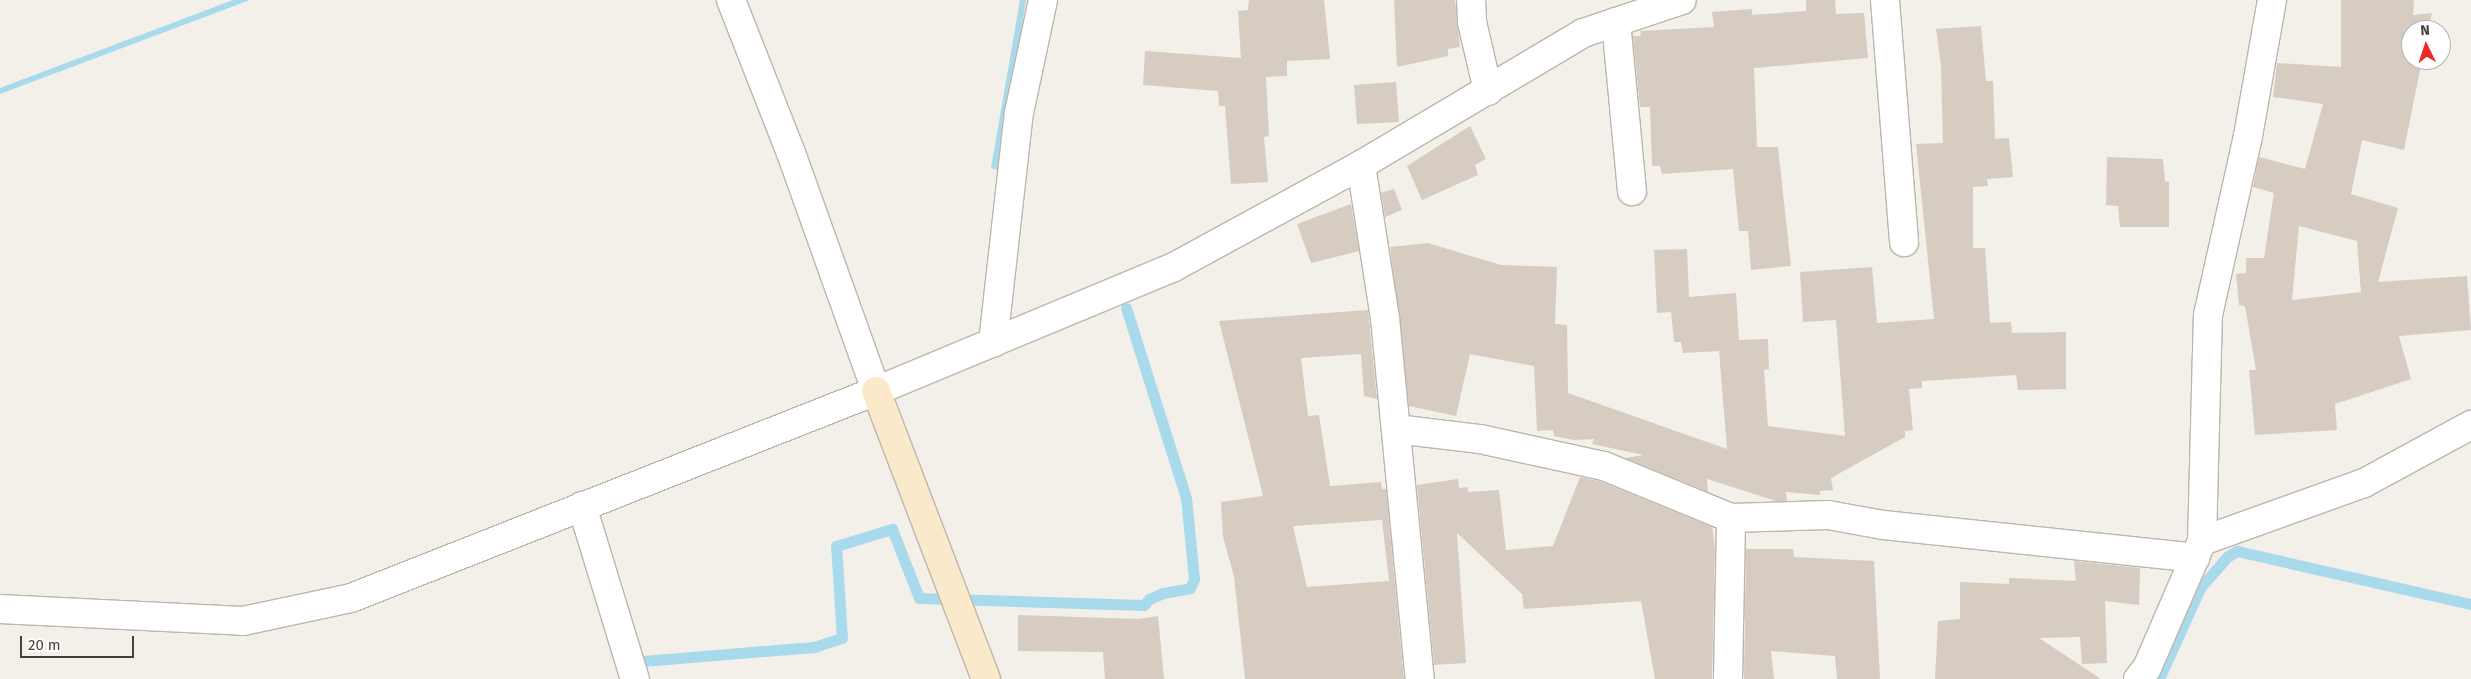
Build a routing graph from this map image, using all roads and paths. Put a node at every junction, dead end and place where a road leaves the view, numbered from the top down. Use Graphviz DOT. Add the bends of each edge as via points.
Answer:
graph roads {
  1 [pos="731,0"];
  2 [pos="1043,0"];
  3 [pos="1471,0"];
  4 [pos="1682,0"];
  5 [pos="1885,0"];
  6 [pos="2272,0"];
  7 [pos="1616,22"];
  8 [pos="1488,91"];
  9 [pos="1361,165"];
  10 [pos="1632,191"];
  11 [pos="1904,242"];
  12 [pos="993,343"];
  13 [pos="876,391"];
  14 [pos="2471,425"];
  15 [pos="1396,429"];
  16 [pos="582,506"];
  17 [pos="1731,518"];
  18 [pos="2199,550"];
  19 [pos="0,609"];
  20 [pos="635,679"];
  21 [pos="986,679"];
  22 [pos="1420,679"];
  23 [pos="1728,679"];
  24 [pos="2138,679"];
  1 -- 13 [label="street" via="791,153"];
  2 -- 12 [label="street" via="1019,113"];
  3 -- 8 [label="street" via="1472,22"];
  4 -- 7 [label="street"];
  5 -- 11 [label="street"];
  6 -- 18 [label="street" via="2248,136 2208,315"];
  7 -- 8 [label="street" via="1583,33"];
  7 -- 10 [label="street"];
  8 -- 9 [label="street"];
  9 -- 12 [label="street" via="1172,268"];
  9 -- 15 [label="street" via="1385,318"];
  12 -- 13 [label="street"];
  13 -- 16 [label="street"];
  13 -- 21 [label="street"];
  14 -- 18 [label="street" via="2364,484"];
  15 -- 17 [label="street" via="1480,439 1604,466"];
  15 -- 22 [label="street"];
  16 -- 19 [label="street" via="351,598 243,621"];
  16 -- 20 [label="street"];
  17 -- 18 [label="street" via="1828,515 1883,525"];
  17 -- 23 [label="street"];
  18 -- 24 [label="street" via="2147,668"];
}
